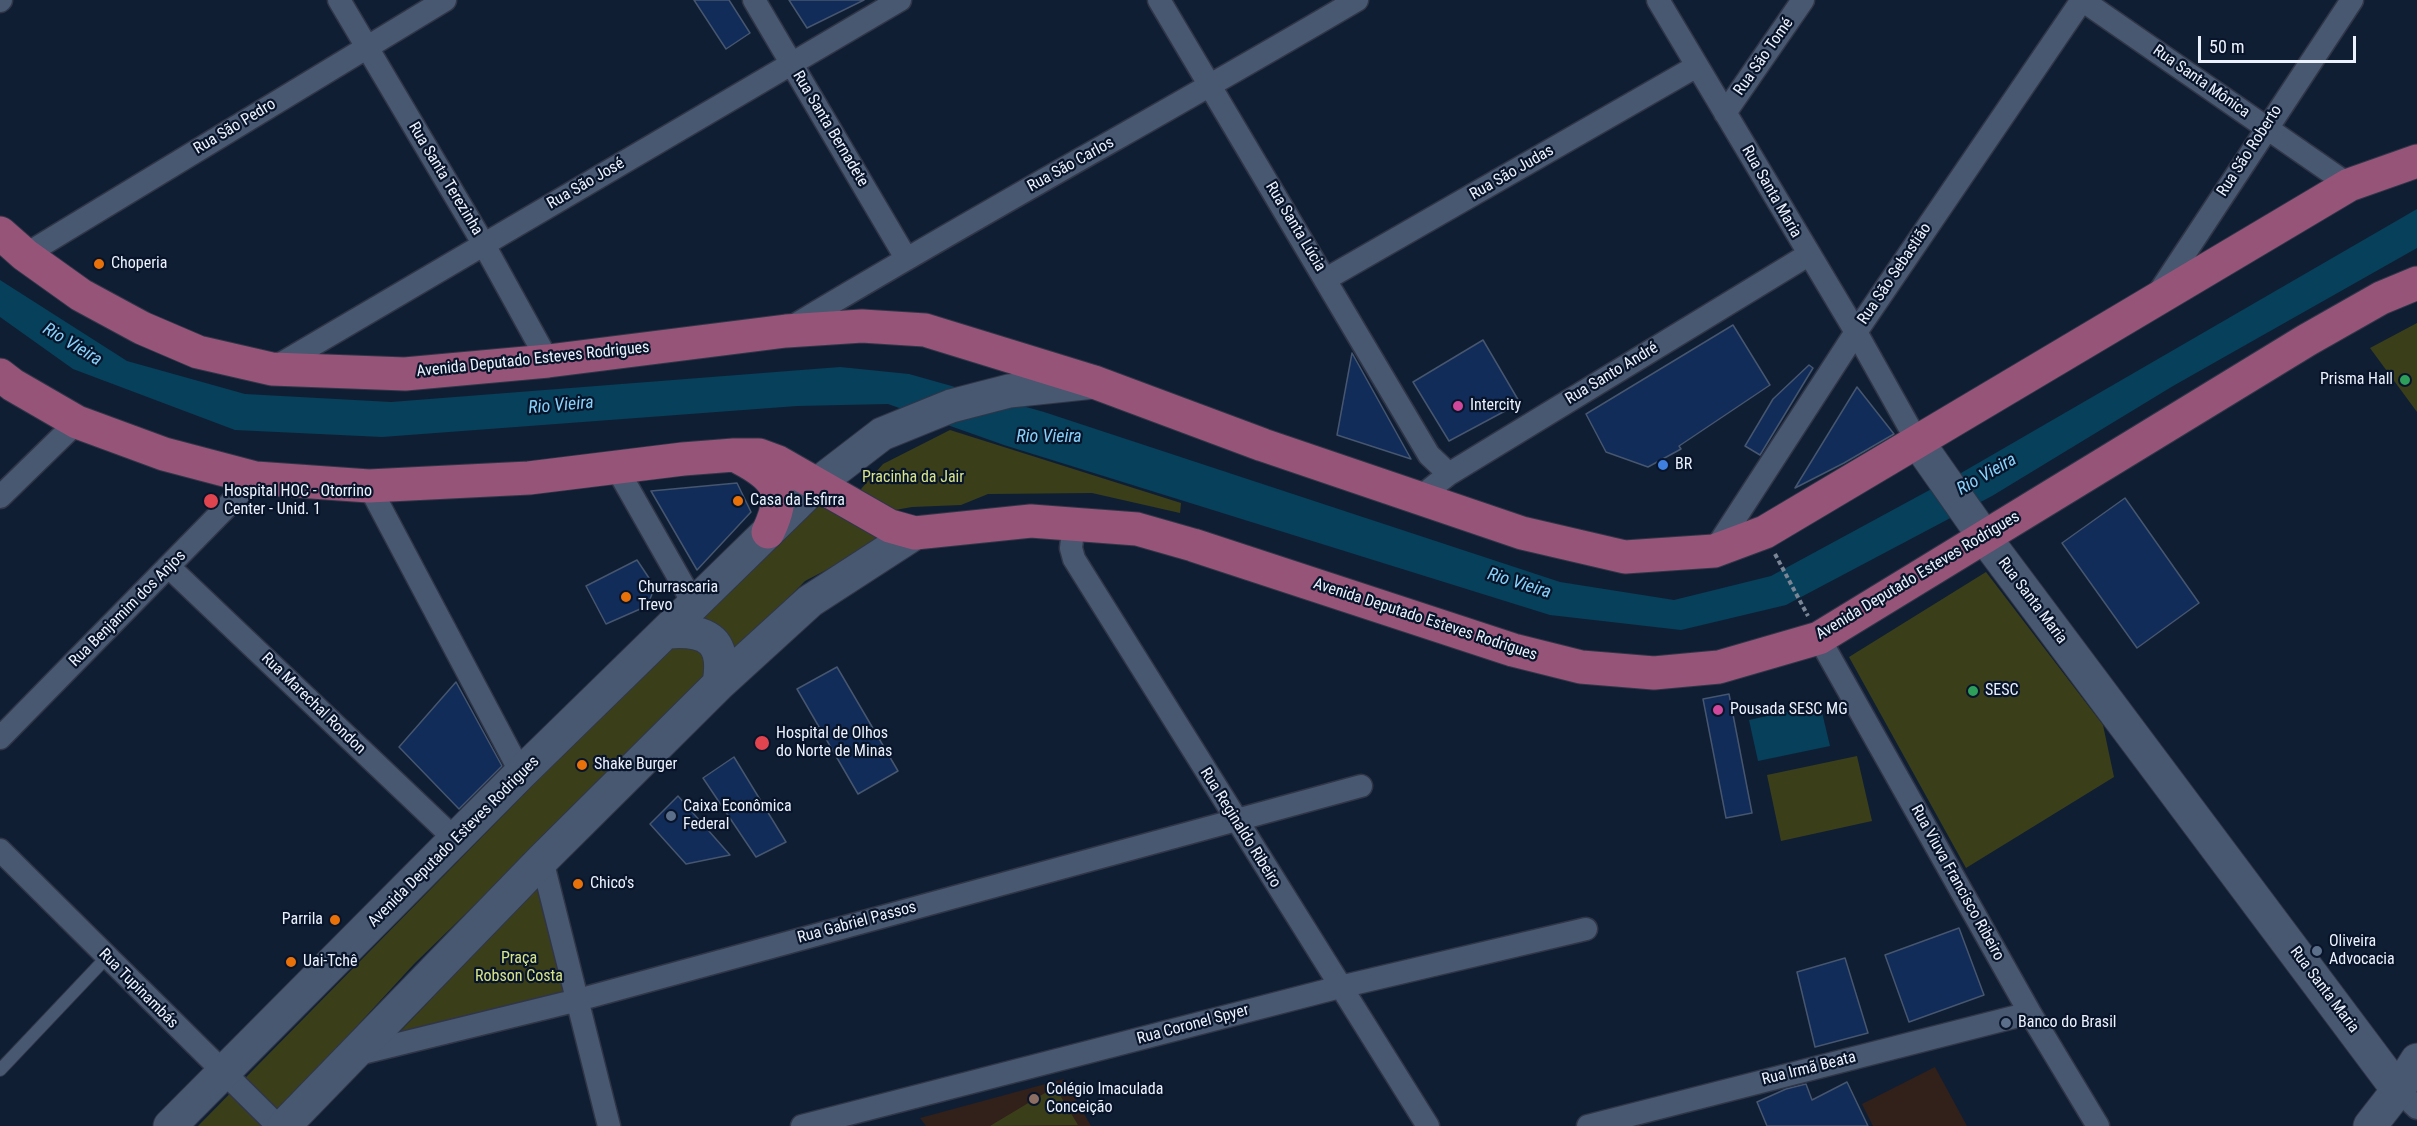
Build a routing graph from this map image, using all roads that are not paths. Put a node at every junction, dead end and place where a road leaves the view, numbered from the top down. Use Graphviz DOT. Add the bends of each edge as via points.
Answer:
graph roads {
  1 [pos="339,0"];
  2 [pos="445,0"];
  3 [pos="754,0"];
  4 [pos="900,0"];
  5 [pos="1159,0"];
  6 [pos="1357,0"];
  7 [pos="1658,0"];
  8 [pos="1803,0"];
  9 [pos="2082,0"];
  10 [pos="2352,0"];
  11 [pos="367,46"];
  12 [pos="791,64"];
  13 [pos="1697,66"];
  14 [pos="1209,87"];
  15 [pos="1725,113"];
  16 [pos="2266,127"];
  17 [pos="2417,161"];
  18 [pos="2349,185"];
  19 [pos="0,233"];
  20 [pos="483,243"];
  21 [pos="25,255"];
  22 [pos="1808,255"];
  23 [pos="906,258"];
  24 [pos="1326,279"];
  25 [pos="2417,283"];
  26 [pos="2151,303"];
  27 [pos="786,331"];
  28 [pos="1856,332"];
  29 [pos="548,360"];
  30 [pos="272,369"];
  31 [pos="0,375"];
  32 [pos="1094,382"];
  33 [pos="77,422"];
  34 [pos="1923,451"];
  35 [pos="734,455"];
  36 [pos="1429,455"];
  37 [pos="616,466"];
  38 [pos="1449,474"];
  39 [pos="255,478"];
  40 [pos="817,484"];
  41 [pos="369,486"];
  42 [pos="0,496"];
  43 [pos="1419,498"];
  44 [pos="1074,523"];
  45 [pos="1976,526"];
  46 [pos="768,532"];
  47 [pos="915,532"];
  48 [pos="1714,551"];
  49 [pos="169,567"];
  50 [pos="695,606"];
  51 [pos="1814,628"];
  52 [pos="668,632"];
  53 [pos="719,684"];
  54 [pos="0,738"];
  55 [pos="521,773"];
  56 [pos="1361,786"];
  57 [pos="1234,819"];
  58 [pos="456,840"];
  59 [pos="0,850"];
  60 [pos="542,860"];
  61 [pos="1586,929"];
  62 [pos="107,957"];
  63 [pos="1340,987"];
  64 [pos="578,1000"];
  65 [pos="2030,1013"];
  66 [pos="2346,1019"];
  67 [pos="2417,1050"];
  68 [pos="352,1055"];
  69 [pos="2417,1060"];
  70 [pos="0,1070"];
  71 [pos="222,1072"];
  72 [pos="2408,1099"];
  73 [pos="170,1126"];
  74 [pos="278,1126"];
  75 [pos="284,1126"];
  76 [pos="609,1126"];
  77 [pos="802,1126"];
  78 [pos="1428,1126"];
  79 [pos="1588,1126"];
  80 [pos="2098,1126"];
  81 [pos="2370,1126"];
  1 -- 11 [label="street, Rua Santa Terezinha"];
  2 -- 11 [label="street, Rua São Pedro"];
  3 -- 12 [label="street, Rua Santa Bernadete"];
  4 -- 12 [label="street, Rua São José"];
  5 -- 14 [label="street, Rua Santa Lúcia"];
  6 -- 14 [label="street, Rua São Carlos"];
  7 -- 13 [label="street, Rua Santa Maria"];
  8 -- 15 [label="street, Rua São Tomé"];
  9 -- 16 [label="street, Rua Santa Mônica"];
  9 -- 28 [label="street, Rua São Sebastião"];
  10 -- 16 [label="street, Rua São Roberto"];
  11 -- 20 [label="street, Rua Santa Terezinha"];
  11 -- 21 [label="street, Rua São Pedro"];
  12 -- 20 [label="street, Rua São José"];
  12 -- 23 [label="street, Rua Santa Bernadete"];
  13 -- 15 [label="street, Rua Santa Maria"];
  13 -- 24 [label="street, Rua São Judas"];
  14 -- 23 [label="street, Rua São Carlos"];
  14 -- 24 [label="street, Rua Santa Lúcia"];
  15 -- 22 [label="street, Rua Santa Maria"];
  16 -- 18 [label="street, Rua Santa Mônica"];
  16 -- 26 [label="street, Rua São Roberto"];
  17 -- 18 [label="main road, Avenida Deputado Esteves Rodrigues"];
  18 -- 26 [label="main road, Avenida Deputado Esteves Rodrigues"];
  19 -- 21 [label="main road, Avenida Deputado Esteves Rodrigues"];
  20 -- 29 [label="street, Rua Santa Terezinha"];
  20 -- 30 [label="street, Rua São José"];
  21 -- 30 [label="main road, Avenida Deputado Esteves Rodrigues" via="81,295 142,328 198,352"];
  22 -- 28 [label="street, Rua Santa Maria"];
  22 -- 38 [label="street, Rua Santo André"];
  23 -- 27 [label="street, Rua São Carlos"];
  24 -- 36 [label="street, Rua Santa Lúcia"];
  25 -- 45 [label="main road, Avenida Deputado Esteves Rodrigues" via="2381,298"];
  26 -- 34 [label="main road, Avenida Deputado Esteves Rodrigues"];
  27 -- 29 [label="main road, Avenida Deputado Esteves Rodrigues"];
  27 -- 32 [label="main road, Avenida Deputado Esteves Rodrigues" via="862,326 926,330"];
  28 -- 34 [label="street, Rua Santa Maria"];
  28 -- 48 [label="street, Rua São Sebastião"];
  29 -- 30 [label="main road, Avenida Deputado Esteves Rodrigues" via="405,374"];
  31 -- 33 [label="main road, Avenida Deputado Esteves Rodrigues"];
  32 -- 40 [label="street, Avenida Deputado Esteves Rodrigues" via="1009,392 951,406 882,434"];
  32 -- 43 [label="main road, Avenida Deputado Esteves Rodrigues"];
  33 -- 39 [label="main road, Avenida Deputado Esteves Rodrigues" via="164,454"];
  33 -- 42 [label="street"];
  34 -- 45 [label="street, Rua Santa Maria"];
  34 -- 48 [label="main road, Avenida Deputado Esteves Rodrigues" via="1765,532"];
  35 -- 37 [label="main road, Avenida Deputado Esteves Rodrigues"];
  35 -- 40 [label="main road, Avenida Deputado Esteves Rodrigues" via="769,457"];
  35 -- 46 [label="main road" via="759,468 778,493 777,512"];
  36 -- 38 [label="street, Rua Santa Lúcia"];
  36 -- 43 [label="street"];
  37 -- 41 [label="main road, Avenida Deputado Esteves Rodrigues" via="529,478"];
  37 -- 50 [label="street"];
  38 -- 43 [label="street, Rua Santo André"];
  39 -- 41 [label="main road, Avenida Deputado Esteves Rodrigues"];
  39 -- 49 [label="street, Rua Benjamim dos Anjos"];
  40 -- 46 [label="street, Avenida Deputado Esteves Rodrigues"];
  40 -- 47 [label="main road, Avenida Deputado Esteves Rodrigues" via="890,526"];
  41 -- 55 [label="street"];
  43 -- 48 [label="main road, Avenida Deputado Esteves Rodrigues" via="1522,533 1625,557"];
  44 -- 47 [label="main road, Avenida Deputado Esteves Rodrigues" via="1030,521"];
  44 -- 51 [label="main road, Avenida Deputado Esteves Rodrigues" via="1137,529 1513,650 1581,667 1654,673 1719,667"];
  44 -- 57 [label="street, Rua Reginaldo Ribeiro" via="1074,559"];
  45 -- 51 [label="main road, Avenida Deputado Esteves Rodrigues"];
  45 -- 66 [label="street, Rua Santa Maria"];
  46 -- 50 [label="street, Avenida Deputado Esteves Rodrigues"];
  47 -- 53 [label="street, Avenida Deputado Esteves Rodrigues" via="810,601"];
  49 -- 54 [label="street, Rua Benjamim dos Anjos"];
  49 -- 58 [label="street, Rua Marechal Rondon"];
  50 -- 52 [label="street, Avenida Deputado Esteves Rodrigues"];
  51 -- 65 [label="street, Rua Viuva Francisco Ribeiro"];
  52 -- 53 [label="street" via="690,631 713,643 722,664"];
  52 -- 55 [label="street, Avenida Deputado Esteves Rodrigues"];
  53 -- 60 [label="street, Avenida Deputado Esteves Rodrigues"];
  55 -- 58 [label="street, Avenida Deputado Esteves Rodrigues"];
  56 -- 57 [label="street, Rua Gabriel Passos"];
  57 -- 63 [label="street, Rua Reginaldo Ribeiro"];
  57 -- 64 [label="street, Rua Gabriel Passos"];
  58 -- 71 [label="street, Avenida Deputado Esteves Rodrigues"];
  59 -- 62 [label="street, Rua Tupinambás"];
  60 -- 64 [label="street"];
  60 -- 68 [label="street, Avenida Deputado Esteves Rodrigues"];
  61 -- 63 [label="street, Rua Coronel Spyer"];
  62 -- 70 [label="lane"];
  62 -- 71 [label="street, Rua Tupinambás"];
  63 -- 77 [label="street, Rua Coronel Spyer"];
  63 -- 78 [label="street, Rua Reginaldo Ribeiro"];
  64 -- 68 [label="street, Rua Gabriel Passos"];
  64 -- 76 [label="street"];
  65 -- 79 [label="street, Rua Irmã Beata"];
  65 -- 80 [label="street, Rua Viuva Francisco Ribeiro"];
  66 -- 67 [label="street" via="2385,1040"];
  66 -- 72 [label="street, Rua Santa Maria"];
  68 -- 75 [label="street, Avenida Deputado Esteves Rodrigues"];
  69 -- 72 [label="street"];
  71 -- 73 [label="street, Avenida Deputado Esteves Rodrigues"];
  71 -- 74 [label="street, Rua Tupinambás"];
  72 -- 81 [label="street"];
}
